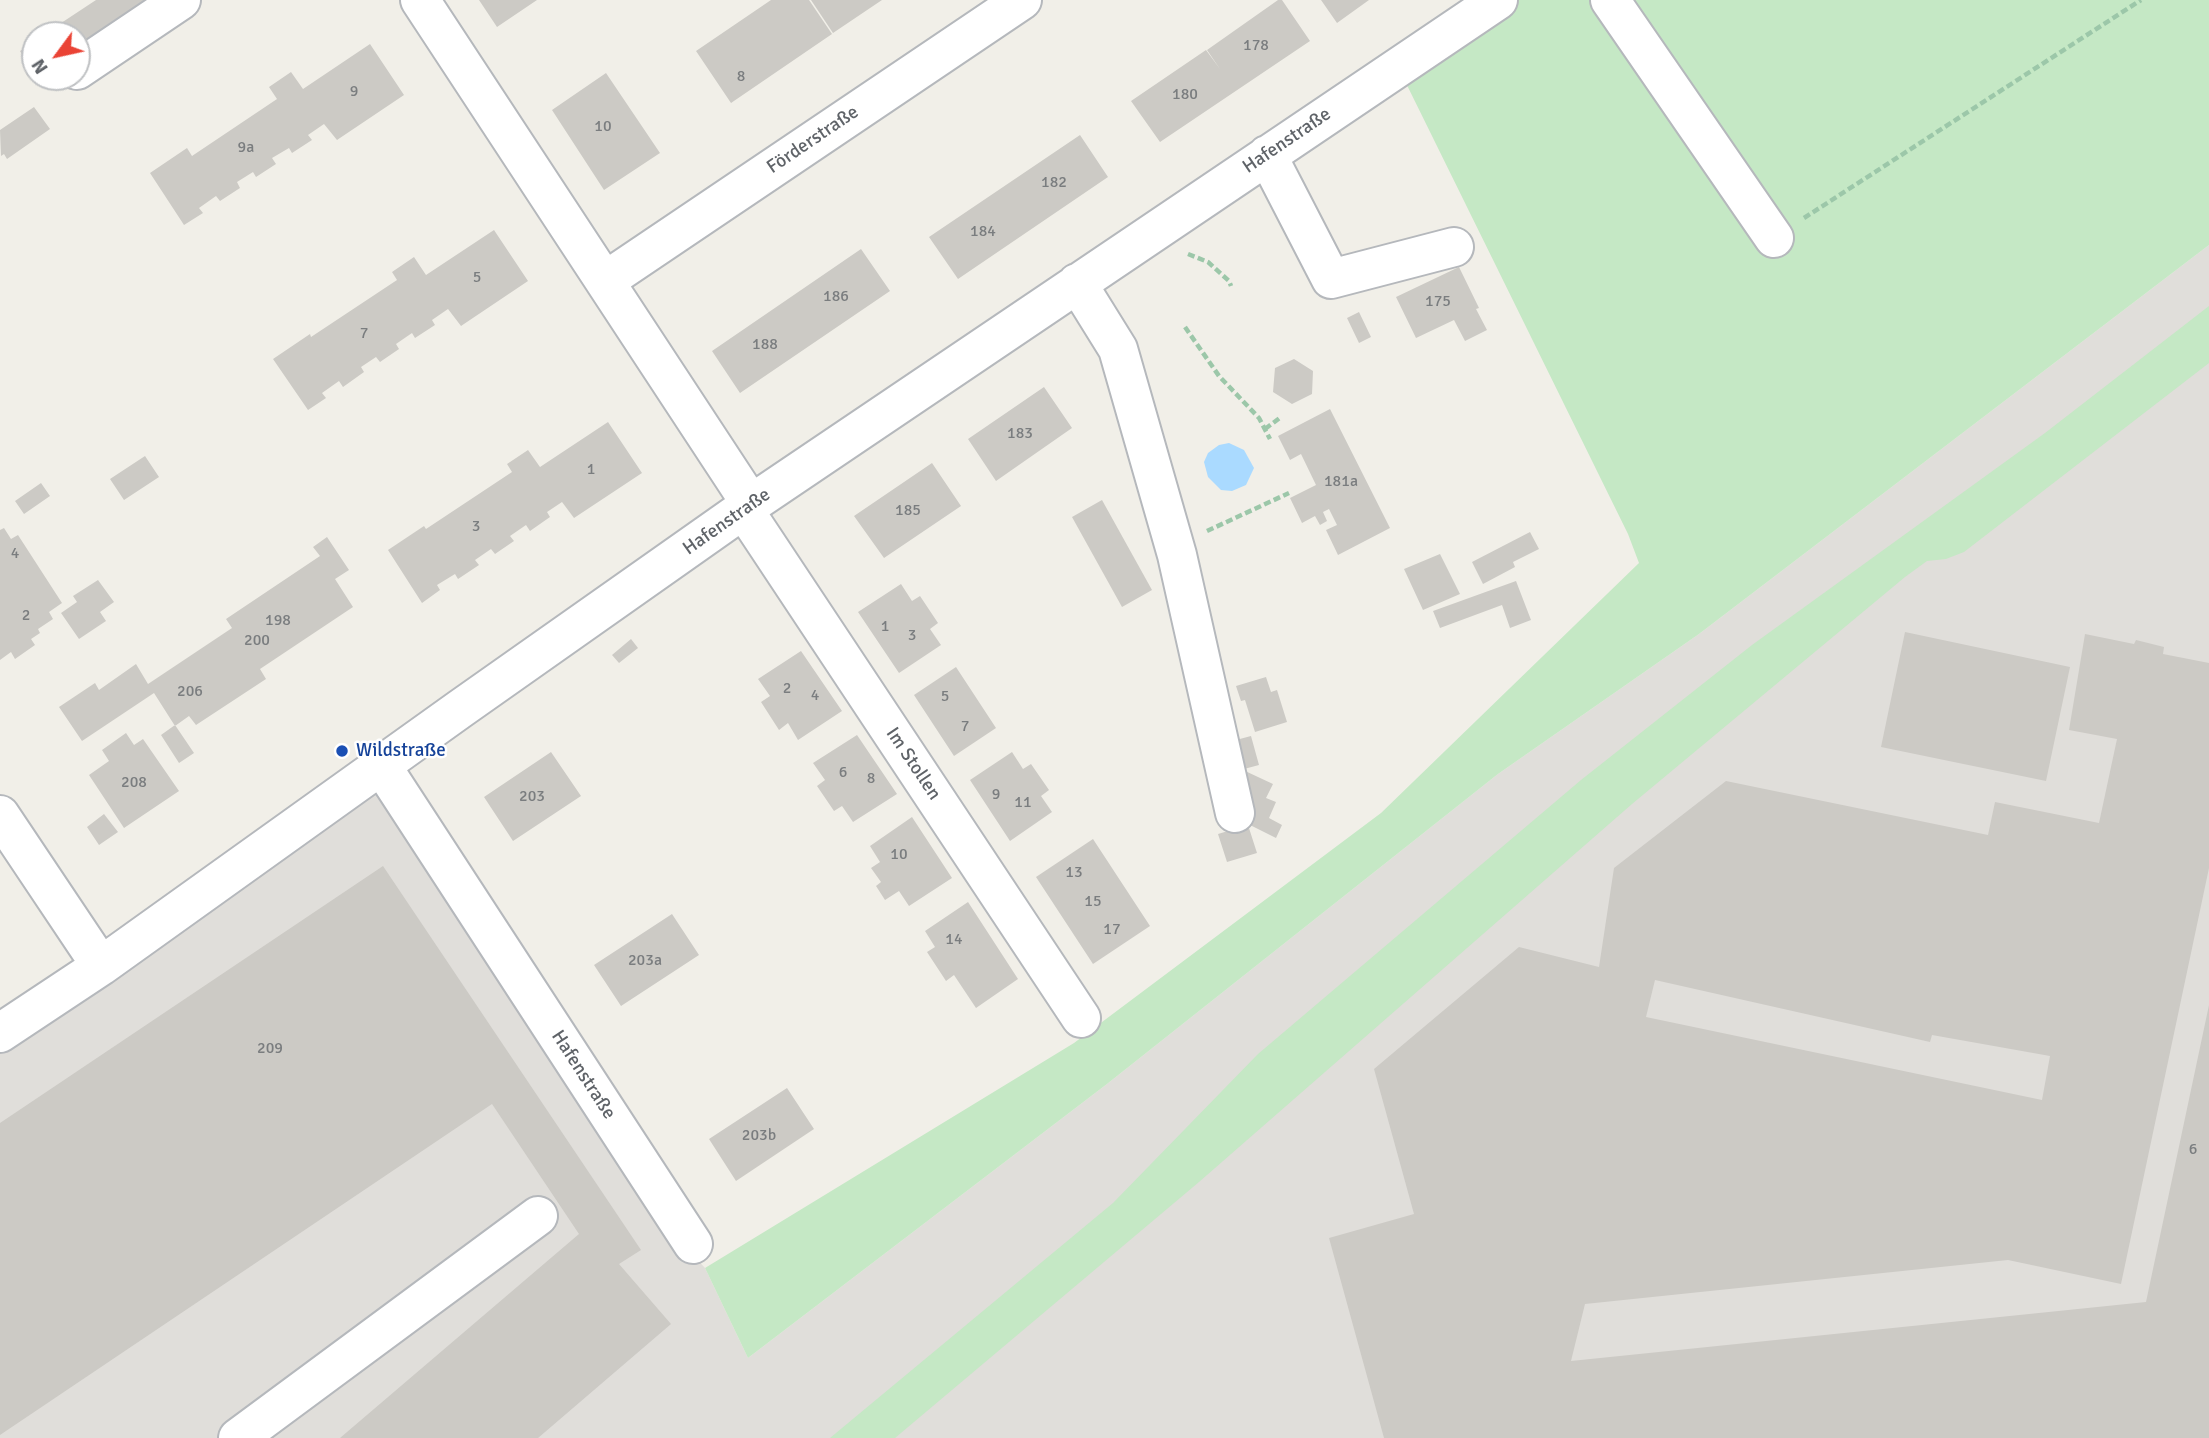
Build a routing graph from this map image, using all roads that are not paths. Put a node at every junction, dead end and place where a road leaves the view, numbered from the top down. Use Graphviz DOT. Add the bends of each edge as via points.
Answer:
graph roads {
  1 [pos="181,0"];
  2 [pos="420,0"];
  3 [pos="1023,0"];
  4 [pos="1498,0"];
  5 [pos="1611,0"];
  6 [pos="91,61"];
  7 [pos="1267,155"];
  8 [pos="1774,238"];
  9 [pos="1454,247"];
  10 [pos="605,281"];
  11 [pos="1077,283"];
  12 [pos="747,507"];
  13 [pos="381,765"];
  14 [pos="1235,813"];
  15 [pos="0,815"];
  16 [pos="102,966"];
  17 [pos="1081,1018"];
  18 [pos="0,1033"];
  19 [pos="538,1216"];
  20 [pos="693,1244"];
  21 [pos="238,1438"];
  1 -- 6 [label="street"];
  2 -- 10 [label="street"];
  3 -- 10 [label="street, Förderstraße"];
  4 -- 7 [label="street, Hafenstraße"];
  5 -- 8 [label="street"];
  7 -- 9 [label="street" via="1331,279"];
  7 -- 11 [label="street, Hafenstraße"];
  10 -- 12 [label="street"];
  11 -- 12 [label="street, Hafenstraße"];
  11 -- 14 [label="street" via="1118,349 1174,546"];
  12 -- 13 [label="street, Hafenstraße"];
  12 -- 17 [label="street, Im Stollen"];
  13 -- 16 [label="street, Hafenstraße"];
  13 -- 20 [label="street, Hafenstraße"];
  15 -- 16 [label="street"];
  16 -- 18 [label="street, Hafenstraße"];
  19 -- 21 [label="street"];
}
